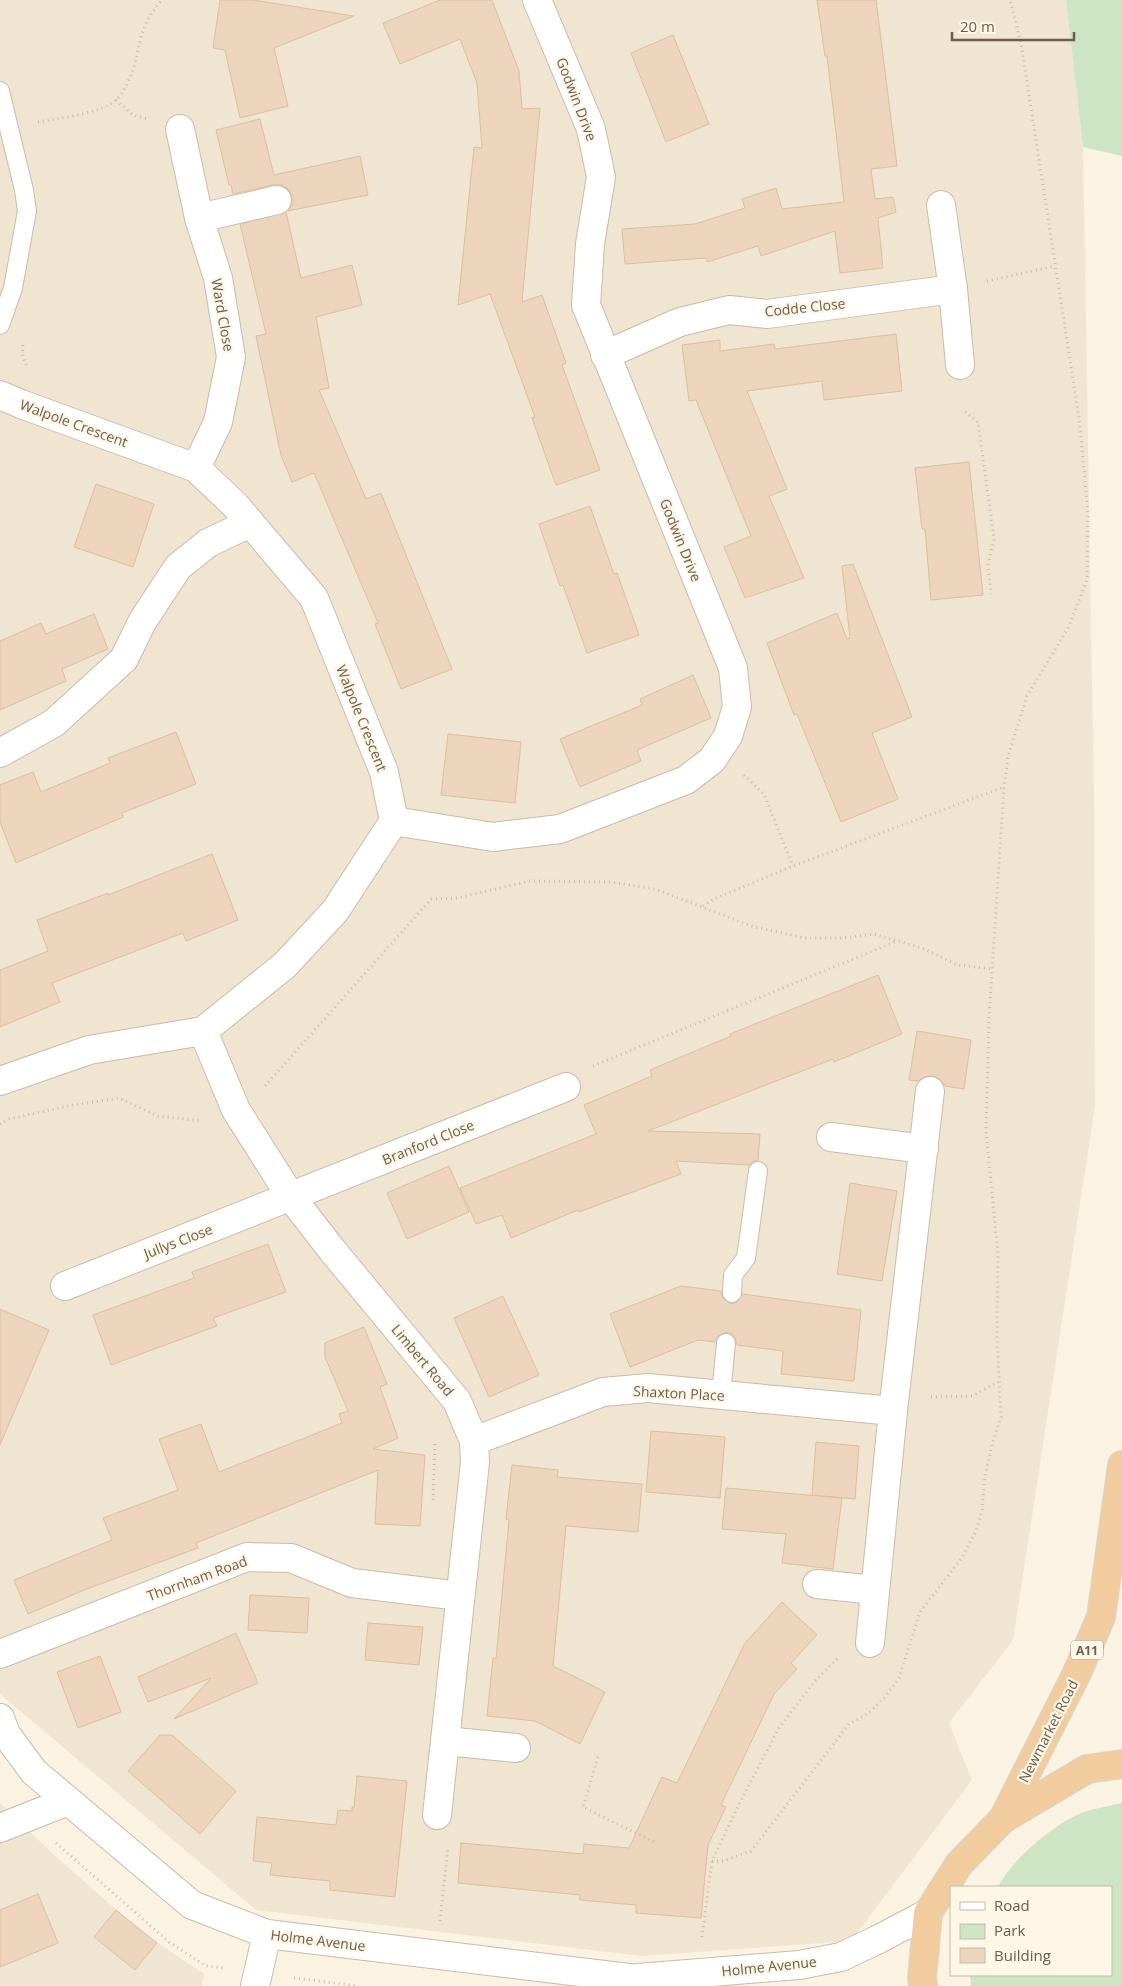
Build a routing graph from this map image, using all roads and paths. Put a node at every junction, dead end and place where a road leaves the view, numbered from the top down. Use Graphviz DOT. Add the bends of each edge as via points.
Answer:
graph roads {
  1 [pos="162,0"];
  2 [pos="537,0"];
  3 [pos="1010,0"];
  4 [pos="0,92"];
  5 [pos="8,128"];
  6 [pos="180,129"];
  7 [pos="277,200"];
  8 [pos="941,205"];
  9 [pos="199,218"];
  10 [pos="1055,266"];
  11 [pos="953,289"];
  12 [pos="0,325"];
  13 [pos="23,344"];
  14 [pos="605,355"];
  15 [pos="960,365"];
  16 [pos="10,400"];
  17 [pos="965,412"];
  18 [pos="196,468"];
  19 [pos="250,523"];
  20 [pos="991,594"];
  21 [pos="0,753"];
  22 [pos="712,760"];
  23 [pos="1004,787"];
  24 [pos="394,821"];
  25 [pos="793,866"];
  26 [pos="702,906"];
  27 [pos="897,941"];
  28 [pos="993,970"];
  29 [pos="203,1031"];
  30 [pos="0,1081"];
  31 [pos="566,1087"];
  32 [pos="930,1091"];
  33 [pos="236,1110"];
  34 [pos="0,1124"];
  35 [pos="831,1137"];
  36 [pos="924,1148"];
  37 [pos="758,1171"];
  38 [pos="291,1197"];
  39 [pos="65,1286"];
  40 [pos="732,1293"];
  41 [pos="726,1343"];
  42 [pos="998,1382"];
  43 [pos="721,1395"];
  44 [pos="922,1396"];
  45 [pos="893,1411"];
  46 [pos="474,1441"];
  47 [pos="1122,1465"];
  48 [pos="817,1584"];
  49 [pos="875,1590"];
  50 [pos="460,1596"];
  51 [pos="858,1647"];
  52 [pos="0,1654"];
  53 [pos="0,1718"];
  54 [pos="445,1741"];
  55 [pos="516,1748"];
  56 [pos="598,1757"];
  57 [pos="1122,1764"];
  58 [pos="68,1800"];
  59 [pos="437,1815"];
  60 [pos="1004,1819"];
  61 [pos="0,1828"];
  62 [pos="656,1843"];
  63 [pos="712,1861"];
  64 [pos="928,1912"];
  65 [pos="267,1934"];
  66 [pos="702,1940"];
  67 [pos="438,1954"];
  68 [pos="629,1978"];
  69 [pos="255,1986"];
  70 [pos="658,1986"];
  71 [pos="923,1986"];
  1 -- 5 [label="path" via="141,32 134,70 116,100 93,111"];
  2 -- 14 [label="street, Godwin Drive" via="591,129 601,178 590,244 586,305"];
  3 -- 10 [label="path" via="1021,43"];
  4 -- 5 [label="lane"];
  5 -- 12 [label="lane" via="27,211 13,288"];
  6 -- 9 [label="street, Ward Close"];
  7 -- 9 [label="street"];
  8 -- 11 [label="street"];
  9 -- 18 [label="street, Ward Close" via="218,278 231,357 218,422"];
  10 -- 11 [label="path"];
  10 -- 23 [label="path" via="1080,418 1088,512 1087,580 1068,628 1027,696 1008,756"];
  11 -- 14 [label="street, Codde Close" via="767,314 729,310 680,322"];
  11 -- 15 [label="street"];
  13 -- 16 [label="path" via="22,354 30,374"];
  14 -- 22 [label="street, Godwin Drive" via="733,668 737,707 728,736"];
  16 -- 18 [label="street, Walpole Crescent"];
  17 -- 20 [label="path" via="978,422 980,432 994,539 988,564"];
  18 -- 19 [label="street, Walpole Crescent"];
  19 -- 21 [label="street" via="208,542 178,567 142,622 124,659 54,723"];
  19 -- 24 [label="street, Walpole Crescent" via="314,598 384,772"];
  22 -- 24 [label="street, Godwin Drive" via="686,780 560,829 493,837"];
  22 -- 25 [label="path" via="740,772 764,794"];
  23 -- 25 [label="path"];
  23 -- 28 [label="path"];
  24 -- 29 [label="street" via="335,911 285,965"];
  25 -- 26 [label="path"];
  26 -- 27 [label="path" via="752,926 805,938 874,934"];
  26 -- 33 [label="path" via="655,889 610,882 530,881 457,898 431,899 259,1093"];
  27 -- 28 [label="path" via="922,948 958,965"];
  27 -- 31 [label="path" via="566,1077"];
  28 -- 42 [label="path" via="986,1132 998,1254"];
  29 -- 30 [label="street" via="89,1050"];
  29 -- 33 [label="street, Limbert Road"];
  31 -- 38 [label="street, Branford Close"];
  32 -- 36 [label="street"];
  33 -- 34 [label="path" via="203,1122 158,1116 119,1098 68,1106 9,1119"];
  33 -- 38 [label="street, Limbert Road"];
  35 -- 36 [label="street"];
  36 -- 45 [label="street"];
  37 -- 40 [label="lane" via="746,1258 733,1275"];
  38 -- 39 [label="street, Jullys Close"];
  38 -- 46 [label="street, Limbert Road" via="457,1401"];
  41 -- 43 [label="lane"];
  42 -- 44 [label="path" via="972,1396"];
  42 -- 63 [label="path" via="1001,1417 985,1476 982,1511 976,1531 960,1559 920,1612 899,1678 870,1713 850,1724 751,1851"];
  43 -- 45 [label="street, Shaxton Place"];
  43 -- 46 [label="street, Shaxton Place" via="648,1388 603,1392"];
  45 -- 49 [label="street"];
  46 -- 50 [label="street, Limbert Road" via="475,1462"];
  47 -- 60 [label="highway, Newmarket Road / A11" via="1101,1616 1076,1675"];
  48 -- 49 [label="street"];
  49 -- 51 [label="street"];
  50 -- 52 [label="street, Thornham Road" via="352,1583 291,1558 247,1557"];
  50 -- 54 [label="street, Limbert Road"];
  51 -- 63 [label="path" via="814,1682 779,1728"];
  53 -- 58 [label="street, Holme Avenue" via="6,1734 34,1772"];
  54 -- 55 [label="street"];
  54 -- 59 [label="street, Limbert Road"];
  56 -- 62 [label="path" via="583,1807"];
  57 -- 60 [label="highway, Newmarket Road / A11" via="1087,1769"];
  58 -- 61 [label="street"];
  58 -- 65 [label="street, Holme Avenue" via="192,1905"];
  59 -- 67 [label="path" via="450,1825"];
  60 -- 64 [label="highway, Newmarket Road / A11" via="959,1864"];
  63 -- 66 [label="path"];
  64 -- 68 [label="street, Holme Avenue" via="841,1957 799,1965"];
  64 -- 71 [label="highway, Newmarket Road / A11"];
  65 -- 67 [label="street, Holme Avenue"];
  65 -- 69 [label="street"];
  67 -- 68 [label="street, Holme Avenue"];
  68 -- 70 [label="street, Holme Avenue"];
}
